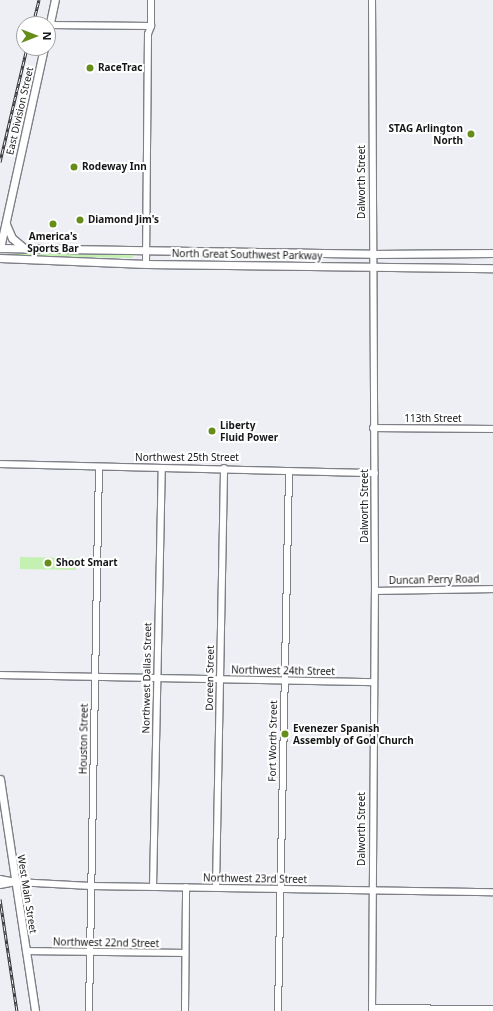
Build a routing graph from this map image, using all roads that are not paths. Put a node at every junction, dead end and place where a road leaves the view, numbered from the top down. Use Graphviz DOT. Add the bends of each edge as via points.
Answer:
graph roads {
  1 [pos="55,0"];
  2 [pos="151,0"];
  3 [pos="372,0"];
  4 [pos="52,16"];
  5 [pos="151,26"];
  6 [pos="56,28"];
  7 [pos="42,56"];
  8 [pos="6,223"];
  9 [pos="0,248"];
  10 [pos="25,249"];
  11 [pos="182,250"];
  12 [pos="146,251"];
  13 [pos="493,253"];
  14 [pos="372,254"];
  15 [pos="0,258"];
  16 [pos="146,264"];
  17 [pos="181,265"];
  18 [pos="372,267"];
  19 [pos="493,268"];
  20 [pos="373,428"];
  21 [pos="493,429"];
  22 [pos="0,464"];
  23 [pos="100,467"];
  24 [pos="224,468"];
  25 [pos="162,470"];
  26 [pos="289,471"];
  27 [pos="375,473"];
  28 [pos="493,589"];
  29 [pos="375,591"];
  30 [pos="0,675"];
  31 [pos="95,678"];
  32 [pos="157,678"];
  33 [pos="220,679"];
  34 [pos="284,681"];
  35 [pos="374,682"];
  36 [pos="0,779"];
  37 [pos="0,879"];
  38 [pos="16,882"];
  39 [pos="0,886"];
  40 [pos="92,886"];
  41 [pos="153,887"];
  42 [pos="186,887"];
  43 [pos="216,888"];
  44 [pos="279,889"];
  45 [pos="372,890"];
  46 [pos="493,892"];
  47 [pos="26,951"];
  48 [pos="90,953"];
  49 [pos="185,954"];
  50 [pos="372,1009"];
  51 [pos="493,1009"];
  52 [pos="35,1011"];
  53 [pos="89,1011"];
  54 [pos="185,1011"];
  55 [pos="278,1011"];
  1 -- 4 [label="main road"];
  2 -- 5 [label="street"];
  3 -- 14 [label="street, Dalworth Street"];
  5 -- 6 [label="street"];
  5 -- 12 [label="street" via="148,34"];
  7 -- 8 [label="main road, East Division Street"];
  8 -- 9 [label="main road, East Division Street"];
  8 -- 10 [label="main road" via="12,238"];
  9 -- 10 [label="main road, North Great Southwest Parkway"];
  10 -- 12 [label="main road, North Great Southwest Parkway"];
  11 -- 12 [label="main road, North Great Southwest Parkway"];
  11 -- 14 [label="main road, North Great Southwest Parkway"];
  11 -- 17 [label="main road"];
  12 -- 16 [label="street"];
  13 -- 14 [label="main road, North Great Southwest Parkway"];
  14 -- 18 [label="street, Dalworth Street"];
  15 -- 16 [label="main road, North Great Southwest Parkway" via="35,262"];
  16 -- 17 [label="main road, North Great Southwest Parkway"];
  17 -- 18 [label="main road, North Great Southwest Parkway"];
  18 -- 19 [label="main road, North Great Southwest Parkway"];
  18 -- 20 [label="street, Dalworth Street"];
  20 -- 21 [label="street, 113th Street"];
  20 -- 27 [label="street, Dalworth Street"];
  22 -- 23 [label="street, Northwest 25th Street"];
  23 -- 25 [label="street, Northwest 25th Street"];
  23 -- 31 [label="street, Houston Street"];
  24 -- 25 [label="street, Northwest 25th Street"];
  24 -- 26 [label="street, Northwest 25th Street"];
  24 -- 33 [label="street, Doreen Street"];
  25 -- 32 [label="street, Northwest Dallas Street"];
  26 -- 27 [label="street, Northwest 25th Street"];
  26 -- 34 [label="street, Fort Worth Street"];
  27 -- 29 [label="street, Dalworth Street"];
  28 -- 29 [label="street, Duncan Perry Road"];
  29 -- 35 [label="street, Dalworth Street"];
  30 -- 31 [label="street, Northwest 24th Street"];
  31 -- 32 [label="street, Northwest 24th Street"];
  31 -- 40 [label="street, Houston Street"];
  32 -- 33 [label="street, Northwest 24th Street"];
  32 -- 41 [label="street, Northwest Dallas Street"];
  33 -- 34 [label="street, Northwest 24th Street"];
  33 -- 43 [label="street, Doreen Street"];
  34 -- 35 [label="street, Northwest 24th Street"];
  34 -- 44 [label="street, Fort Worth Street"];
  35 -- 45 [label="street, Dalworth Street"];
  36 -- 38 [label="main road, West Main Street"];
  37 -- 38 [label="street, Northwest 23rd Street"];
  38 -- 39 [label="street, Northwest 23rd Street"];
  38 -- 40 [label="street, Northwest 23rd Street"];
  38 -- 47 [label="main road, West Main Street"];
  40 -- 41 [label="street, Northwest 23rd Street"];
  40 -- 48 [label="street, Houston Street"];
  41 -- 42 [label="street, Northwest 23rd Street"];
  42 -- 43 [label="street, Northwest 23rd Street"];
  42 -- 49 [label="street"];
  43 -- 44 [label="street, Northwest 23rd Street"];
  44 -- 45 [label="street, Northwest 23rd Street"];
  44 -- 55 [label="street, Fort Worth Street"];
  45 -- 46 [label="street, Northwest 23rd Street"];
  45 -- 50 [label="street, Dalworth Street"];
  47 -- 48 [label="street, Northwest 22nd Street"];
  47 -- 52 [label="main road, West Main Street"];
  48 -- 49 [label="street, Northwest 22nd Street"];
  48 -- 53 [label="street, Houston Street"];
  49 -- 54 [label="street"];
  50 -- 51 [label="street"];
}
